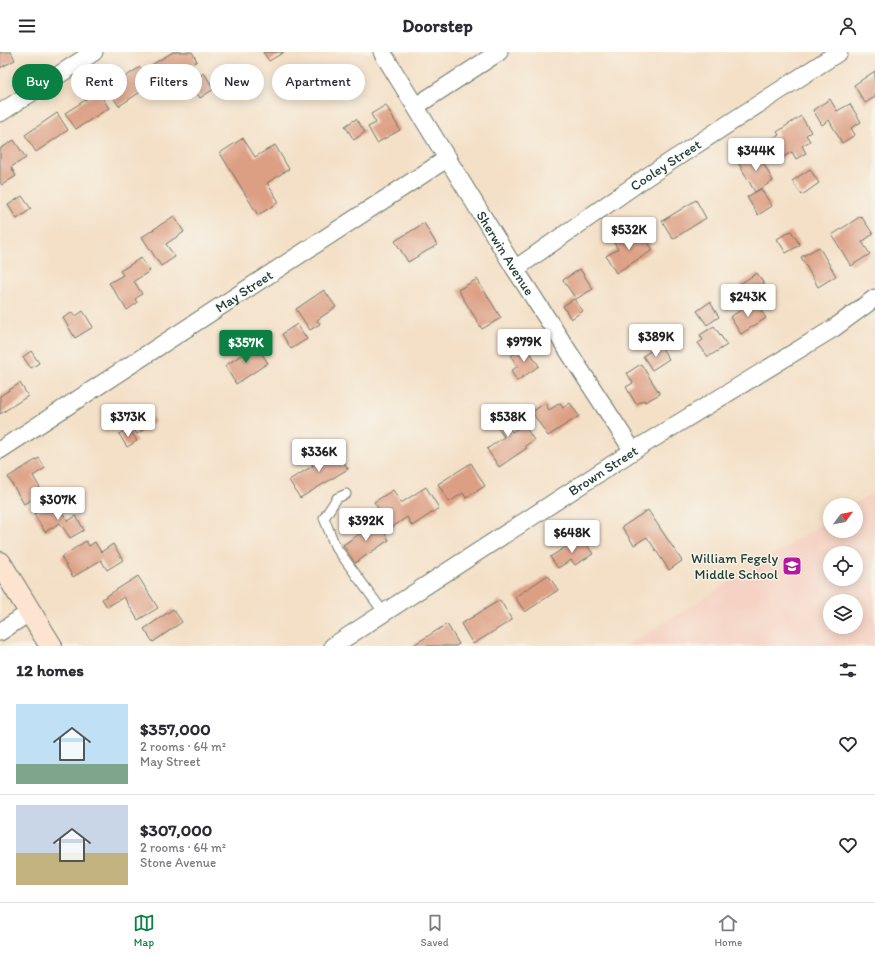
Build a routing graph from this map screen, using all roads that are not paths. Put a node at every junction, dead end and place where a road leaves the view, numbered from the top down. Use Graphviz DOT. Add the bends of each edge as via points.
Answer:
graph roads {
  1 [pos="94,52"];
  2 [pos="382,52"];
  3 [pos="499,52"];
  4 [pos="839,52"];
  5 [pos="416,106"];
  6 [pos="0,113"];
  7 [pos="448,158"];
  8 [pos="515,269"];
  9 [pos="875,298"];
  10 [pos="0,450"];
  11 [pos="634,451"];
  12 [pos="346,494"];
  13 [pos="0,563"];
  14 [pos="30,612"];
  15 [pos="384,613"];
  16 [pos="0,632"];
  17 [pos="52,646"];
  18 [pos="333,646"];
  1 -- 6 [label="street"];
  2 -- 5 [label="street, Sherwin Avenue"];
  3 -- 5 [label="street"];
  4 -- 8 [label="street, Cooley Street" via="645,178"];
  5 -- 7 [label="street, Sherwin Avenue"];
  7 -- 8 [label="street, Sherwin Avenue"];
  7 -- 10 [label="street, May Street"];
  8 -- 11 [label="street, Sherwin Avenue"];
  9 -- 11 [label="street, Brown Street" via="834,328"];
  11 -- 15 [label="street, Brown Street"];
  12 -- 15 [label="lane" via="337,498 324,518 335,546"];
  13 -- 14 [label="street"];
  14 -- 16 [label="street"];
  14 -- 17 [label="street"];
  15 -- 18 [label="street, Brown Street"];
}
